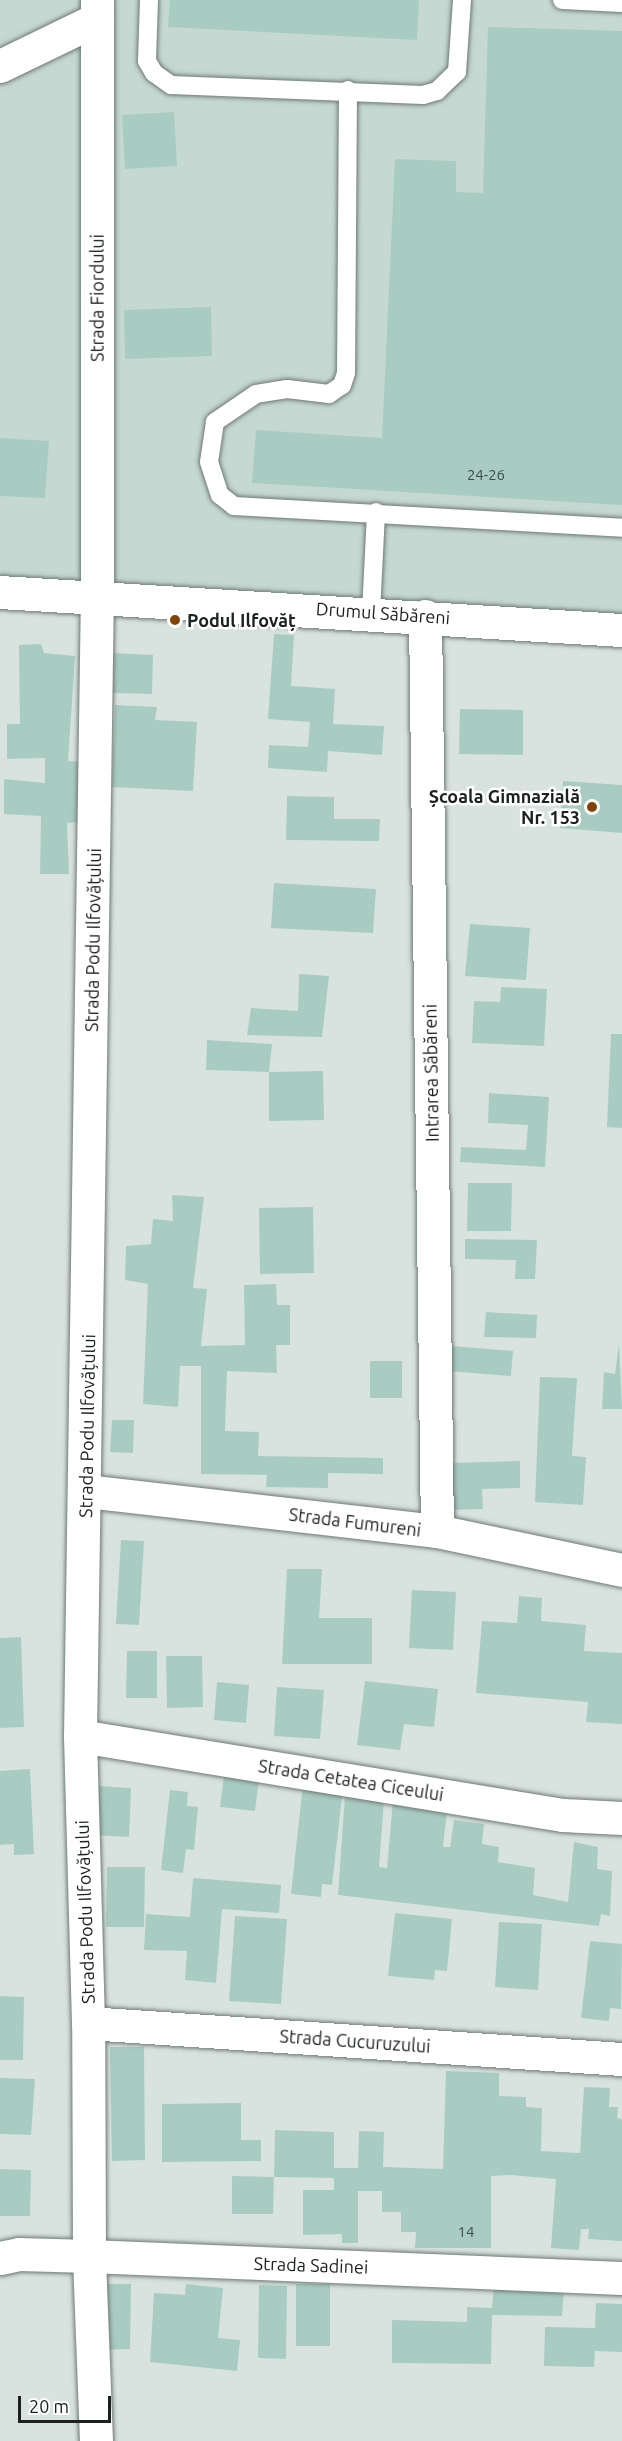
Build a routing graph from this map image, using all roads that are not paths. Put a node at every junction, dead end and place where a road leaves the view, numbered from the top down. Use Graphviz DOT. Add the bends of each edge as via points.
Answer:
graph roads {
  1 [pos="148,0"];
  2 [pos="462,0"];
  3 [pos="562,0"];
  4 [pos="622,3"];
  5 [pos="97,9"];
  6 [pos="0,66"];
  7 [pos="348,90"];
  8 [pos="376,512"];
  9 [pos="622,528"];
  10 [pos="0,592"];
  11 [pos="97,596"];
  12 [pos="370,612"];
  13 [pos="425,616"];
  14 [pos="622,630"];
  15 [pos="86,1491"];
  16 [pos="436,1531"];
  17 [pos="622,1570"];
  18 [pos="80,1736"];
  19 [pos="622,1818"];
  20 [pos="88,2023"];
  21 [pos="622,2059"];
  22 [pos="89,2256"];
  23 [pos="0,2258"];
  24 [pos="622,2278"];
  25 [pos="96,2441"];
  1 -- 7 [label="lane" via="147,61 161,80 171,85"];
  2 -- 7 [label="lane" via="457,72 448,83 423,95"];
  3 -- 4 [label="lane"];
  5 -- 6 [label="street"];
  5 -- 11 [label="street, Strada Fiordului"];
  7 -- 8 [label="lane" via="346,373 342,385 329,394 287,389 256,394 230,408 215,422 208,462 214,484 234,506"];
  8 -- 9 [label="lane"];
  8 -- 12 [label="lane"];
  10 -- 11 [label="street, Drumul Săbăreni"];
  11 -- 12 [label="street, Drumul Săbăreni"];
  11 -- 15 [label="street, Strada Podu Ilfovățului"];
  12 -- 13 [label="street, Drumul Săbăreni"];
  13 -- 14 [label="street, Drumul Săbăreni"];
  13 -- 16 [label="street, Intrarea Săbăreni"];
  15 -- 16 [label="street, Strada Fumureni"];
  15 -- 18 [label="street, Strada Podu Ilfovățului"];
  16 -- 17 [label="street, Strada Fumureni"];
  18 -- 19 [label="street, Strada Cetatea Ciceului" via="563,1815"];
  18 -- 20 [label="street, Strada Podu Ilfovățului"];
  20 -- 21 [label="street, Strada Cucuruzului"];
  20 -- 22 [label="street, Strada Podu Ilfovățului"];
  22 -- 23 [label="street, Strada Sadinei" via="19,2254"];
  22 -- 24 [label="street, Strada Sadinei"];
  22 -- 25 [label="street, Strada Podu Ilfovățului"];
}
